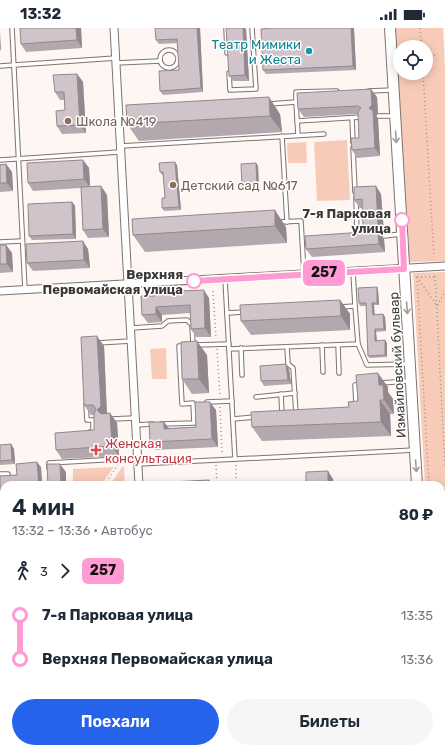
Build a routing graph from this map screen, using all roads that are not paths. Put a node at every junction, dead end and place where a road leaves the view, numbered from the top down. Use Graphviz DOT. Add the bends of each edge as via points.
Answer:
graph roads {
  1 [pos="12,28"];
  2 [pos="114,28"];
  3 [pos="226,28"];
  4 [pos="252,28"];
  5 [pos="390,28"];
  6 [pos="228,59"];
  7 [pos="116,60"];
  8 [pos="160,60"];
  9 [pos="13,65"];
  10 [pos="0,66"];
  11 [pos="228,67"];
  12 [pos="394,90"];
  13 [pos="340,91"];
  14 [pos="362,91"];
  15 [pos="296,102"];
  16 [pos="265,104"];
  17 [pos="378,116"];
  18 [pos="395,116"];
  19 [pos="363,117"];
  20 [pos="352,118"];
  21 [pos="297,121"];
  22 [pos="324,134"];
  23 [pos="282,136"];
  24 [pos="298,136"];
  25 [pos="121,149"];
  26 [pos="18,158"];
  27 [pos="0,160"];
  28 [pos="287,222"];
  29 [pos="272,223"];
  30 [pos="402,234"];
  31 [pos="384,236"];
  32 [pos="358,237"];
  33 [pos="363,237"];
  34 [pos="350,238"];
  35 [pos="302,240"];
  36 [pos="310,240"];
  37 [pos="22,241"];
  38 [pos="0,242"];
  39 [pos="445,266"];
  40 [pos="404,269"];
  41 [pos="353,272"];
  42 [pos="304,274"];
  43 [pos="225,279"];
  44 [pos="128,285"];
  45 [pos="25,290"];
  46 [pos="0,291"];
  47 [pos="355,306"];
  48 [pos="332,308"];
  49 [pos="250,312"];
  50 [pos="227,313"];
  51 [pos="131,328"];
  52 [pos="131,341"];
  53 [pos="91,343"];
  54 [pos="229,344"];
  55 [pos="358,344"];
  56 [pos="193,345"];
  57 [pos="322,345"];
  58 [pos="338,345"];
  59 [pos="287,346"];
  60 [pos="241,348"];
  61 [pos="229,349"];
  62 [pos="410,364"];
  63 [pos="323,372"];
  64 [pos="339,373"];
  65 [pos="242,375"];
  66 [pos="411,381"];
  67 [pos="378,383"];
  68 [pos="363,384"];
  69 [pos="295,393"];
  70 [pos="281,394"];
  71 [pos="86,397"];
  72 [pos="256,397"];
  73 [pos="232,401"];
  74 [pos="193,403"];
  75 [pos="356,410"];
  76 [pos="296,414"];
  77 [pos="303,414"];
  78 [pos="282,415"];
  79 [pos="275,416"];
  80 [pos="261,417"];
  81 [pos="107,419"];
  82 [pos="233,419"];
  83 [pos="92,420"];
  84 [pos="100,420"];
  85 [pos="136,421"];
  86 [pos="86,432"];
  87 [pos="415,450"];
  88 [pos="235,460"];
  89 [pos="138,461"];
  90 [pos="49,470"];
  91 [pos="0,474"];
  92 [pos="8,474"];
  93 [pos="139,481"];
  94 [pos="417,481"];
  1 -- 9 [label="lane"];
  2 -- 7 [label="street"];
  3 -- 6 [label="lane"];
  4 -- 11 [label="lane" via="256,89 230,90"];
  5 -- 12 [label="street, Измайловский бульвар"];
  7 -- 8 [label="lane"];
  7 -- 9 [label="lane"];
  7 -- 25 [label="street" via="122,111"];
  8 -- 8 [label="lane" via="165,51 171,50 178,58 173,68 163,66"];
  9 -- 10 [label="lane"];
  9 -- 26 [label="lane"];
  12 -- 14 [label="lane"];
  12 -- 18 [label="street, Измайловский бульвар"];
  13 -- 15 [label="lane" via="296,92"];
  15 -- 16 [label="lane"];
  15 -- 21 [label="lane"];
  17 -- 18 [label="lane"];
  18 -- 30 [label="street, Измайловский бульвар, one-way"];
  19 -- 20 [label="lane"];
  20 -- 21 [label="lane"];
  20 -- 32 [label="lane"];
  21 -- 24 [label="lane"];
  22 -- 24 [label="lane"];
  23 -- 24 [label="lane"];
  23 -- 25 [label="lane"];
  23 -- 28 [label="lane"];
  25 -- 26 [label="lane"];
  25 -- 44 [label="street" via="128,231"];
  26 -- 27 [label="lane"];
  26 -- 37 [label="lane"];
  28 -- 29 [label="lane"];
  28 -- 35 [label="lane" via="301,221"];
  30 -- 31 [label="lane"];
  30 -- 40 [label="street, Измайловский бульвар"];
  32 -- 33 [label="lane"];
  32 -- 34 [label="lane"];
  35 -- 36 [label="lane"];
  35 -- 42 [label="lane"];
  37 -- 38 [label="lane"];
  37 -- 45 [label="lane"];
  39 -- 40 [label="street"];
  40 -- 41 [label="street"];
  40 -- 62 [label="street, Измайловский бульвар, one-way"];
  41 -- 42 [label="street"];
  41 -- 47 [label="lane"];
  42 -- 43 [label="street"];
  43 -- 44 [label="street"];
  43 -- 50 [label="lane"];
  44 -- 45 [label="street"];
  44 -- 51 [label="street"];
  45 -- 46 [label="street"];
  47 -- 48 [label="lane"];
  47 -- 55 [label="lane"];
  49 -- 50 [label="lane"];
  50 -- 54 [label="lane"];
  51 -- 52 [label="street"];
  51 -- 56 [label="lane" via="162,326 168,321 187,320 192,325"];
  52 -- 53 [label="lane"];
  52 -- 85 [label="street"];
  54 -- 56 [label="lane"];
  54 -- 61 [label="lane"];
  55 -- 58 [label="lane"];
  55 -- 62 [label="lane" via="367,365"];
  56 -- 74 [label="lane" via="179,346 182,404"];
  57 -- 58 [label="lane"];
  57 -- 59 [label="lane"];
  57 -- 63 [label="lane"];
  58 -- 64 [label="lane"];
  59 -- 60 [label="lane"];
  59 -- 69 [label="lane" via="288,364 293,368"];
  60 -- 61 [label="lane"];
  60 -- 65 [label="lane"];
  61 -- 73 [label="lane"];
  62 -- 66 [label="street, Измайловский бульвар"];
  66 -- 67 [label="lane"];
  66 -- 87 [label="street, Измайловский бульвар"];
  68 -- 75 [label="lane" via="355,385"];
  69 -- 70 [label="lane"];
  69 -- 76 [label="lane"];
  70 -- 72 [label="lane"];
  70 -- 78 [label="lane"];
  71 -- 83 [label="lane" via="87,420"];
  73 -- 74 [label="lane"];
  73 -- 82 [label="lane"];
  74 -- 85 [label="lane" via="194,423"];
  76 -- 77 [label="lane"];
  76 -- 78 [label="lane"];
  78 -- 79 [label="lane"];
  80 -- 82 [label="lane"];
  81 -- 85 [label="lane"];
  82 -- 88 [label="lane"];
  83 -- 84 [label="lane"];
  83 -- 86 [label="lane" via="93,432"];
  85 -- 89 [label="street"];
  87 -- 88 [label="lane"];
  87 -- 94 [label="street, Измайловский бульвар, one-way"];
  88 -- 89 [label="lane"];
  89 -- 90 [label="lane" via="122,459 49,462"];
  89 -- 93 [label="street"];
  91 -- 92 [label="lane"];
}
